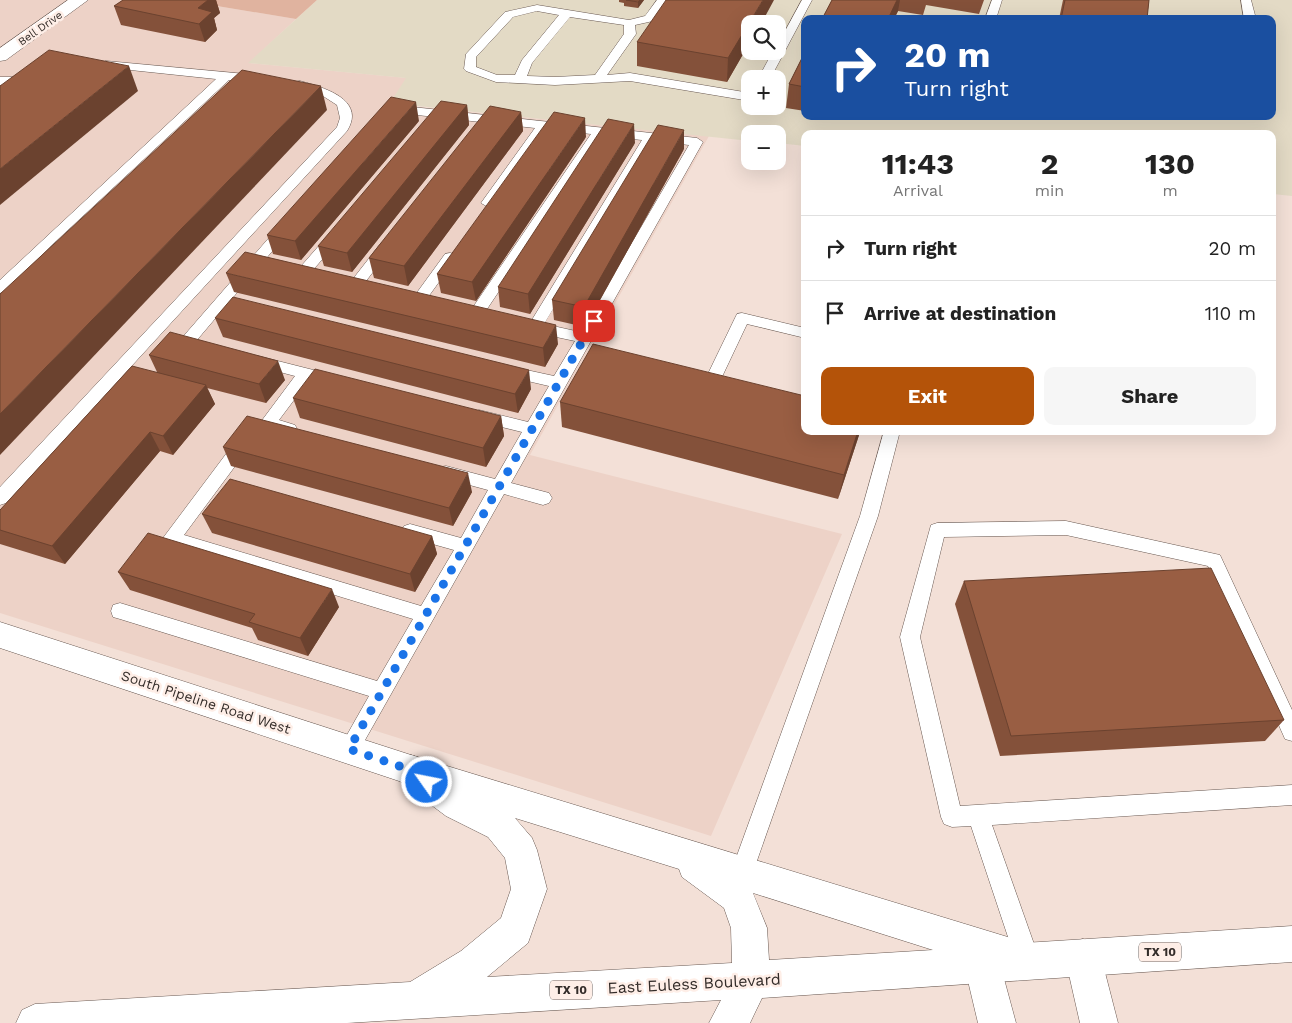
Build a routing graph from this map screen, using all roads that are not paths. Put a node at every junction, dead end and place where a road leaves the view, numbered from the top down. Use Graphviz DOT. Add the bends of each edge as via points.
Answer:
graph roads {
  1 [pos="79,0"];
  2 [pos="662,0"];
  3 [pos="807,0"];
  4 [pos="996,0"];
  5 [pos="1246,0"];
  6 [pos="567,13"];
  7 [pos="991,15"];
  8 [pos="1249,15"];
  9 [pos="629,23"];
  10 [pos="0,56"];
  11 [pos="92,63"];
  12 [pos="39,64"];
  13 [pos="769,70"];
  14 [pos="226,76"];
  15 [pos="520,79"];
  16 [pos="598,79"];
  17 [pos="273,80"];
  18 [pos="0,81"];
  19 [pos="291,83"];
  20 [pos="741,96"];
  21 [pos="438,114"];
  22 [pos="385,116"];
  23 [pos="484,119"];
  24 [pos="544,125"];
  25 [pos="426,128"];
  26 [pos="600,131"];
  27 [pos="473,134"];
  28 [pos="650,137"];
  29 [pos="299,213"];
  30 [pos="481,213"];
  31 [pos="345,224"];
  32 [pos="395,233"];
  33 [pos="458,245"];
  34 [pos="253,265"];
  35 [pos="302,276"];
  36 [pos="319,279"];
  37 [pos="336,283"];
  38 [pos="354,287"];
  39 [pos="0,288"];
  40 [pos="372,291"];
  41 [pos="400,297"];
  42 [pos="222,301"];
  43 [pos="418,301"];
  44 [pos="438,305"];
  45 [pos="242,306"];
  46 [pos="457,310"];
  47 [pos="476,314"];
  48 [pos="493,318"];
  49 [pos="518,323"];
  50 [pos="535,327"];
  51 [pos="801,332"];
  52 [pos="585,338"];
  53 [pos="214,350"];
  54 [pos="242,357"];
  55 [pos="491,367"];
  56 [pos="306,374"];
  57 [pos="558,384"];
  58 [pos="353,385"];
  59 [pos="740,389"];
  60 [pos="466,413"];
  61 [pos="268,423"];
  62 [pos="532,429"];
  63 [pos="305,433"];
  64 [pos="891,435"];
  65 [pos="434,469"];
  66 [pos="216,478"];
  67 [pos="236,483"];
  68 [pos="499,486"];
  69 [pos="0,498"];
  70 [pos="542,498"];
  71 [pos="398,528"];
  72 [pos="465,546"];
  73 [pos="120,611"];
  74 [pos="426,615"];
  75 [pos="0,635"];
  76 [pos="382,691"];
  77 [pos="1292,732"];
  78 [pos="349,749"];
  79 [pos="411,770"];
  80 [pos="1292,795"];
  81 [pos="978,816"];
  82 [pos="673,850"];
  83 [pos="742,872"];
  84 [pos="1292,944"];
  85 [pos="1083,957"];
  86 [pos="1028,962"];
  87 [pos="982,964"];
  88 [pos="751,980"];
  89 [pos="416,1000"];
  90 [pos="35,1023"];
  91 [pos="728,1023"];
  92 [pos="997,1023"];
  93 [pos="1099,1023"];
  1 -- 10 [label="main road, Bell Drive"];
  2 -- 9 [label="lane" via="649,19"];
  3 -- 13 [label="lane"];
  4 -- 7 [label="lane"];
  5 -- 8 [label="lane"];
  6 -- 9 [label="lane"];
  6 -- 15 [label="lane" via="526,62"];
  6 -- 15 [label="lane" via="538,8 509,14 470,56 470,69 496,78"];
  9 -- 16 [label="lane" via="630,34"];
  11 -- 14 [label="lane"];
  12 -- 18 [label="lane" via="18,80"];
  14 -- 17 [label="lane"];
  14 -- 39 [label="lane"];
  15 -- 16 [label="lane"];
  16 -- 20 [label="lane" via="630,77"];
  19 -- 69 [label="lane" via="319,90 342,103 347,112 343,128"];
  21 -- 22 [label="lane" via="392,108"];
  21 -- 23 [label="lane"];
  21 -- 25 [label="lane"];
  23 -- 24 [label="lane"];
  23 -- 27 [label="lane"];
  24 -- 26 [label="lane"];
  24 -- 30 [label="lane"];
  26 -- 28 [label="lane"];
  26 -- 47 [label="lane"];
  28 -- 50 [label="lane"];
  28 -- 52 [label="lane" via="697,142"];
  29 -- 34 [label="lane"];
  31 -- 35 [label="lane"];
  32 -- 38 [label="lane"];
  33 -- 43 [label="lane"];
  34 -- 35 [label="lane"];
  34 -- 42 [label="lane"];
  35 -- 36 [label="lane"];
  37 -- 38 [label="lane"];
  38 -- 40 [label="lane"];
  41 -- 43 [label="lane"];
  42 -- 45 [label="lane"];
  42 -- 53 [label="lane" via="186,343"];
  43 -- 44 [label="lane"];
  46 -- 47 [label="lane"];
  47 -- 48 [label="lane"];
  49 -- 50 [label="lane"];
  50 -- 52 [label="lane"];
  51 -- 59 [label="lane" via="742,318 712,382"];
  52 -- 57 [label="lane"];
  54 -- 56 [label="lane"];
  55 -- 57 [label="lane"];
  56 -- 58 [label="lane"];
  56 -- 61 [label="lane"];
  57 -- 62 [label="lane"];
  60 -- 62 [label="lane"];
  61 -- 63 [label="lane"];
  61 -- 66 [label="lane" via="259,423"];
  62 -- 68 [label="lane"];
  64 -- 83 [label="lane" via="869,516"];
  65 -- 68 [label="lane"];
  66 -- 67 [label="lane"];
  66 -- 74 [label="lane" via="172,538"];
  68 -- 70 [label="lane"];
  68 -- 72 [label="lane"];
  71 -- 72 [label="lane"];
  72 -- 74 [label="lane"];
  73 -- 76 [label="lane"];
  74 -- 76 [label="lane"];
  75 -- 78 [label="main road, South Pipeline Road West"];
  76 -- 78 [label="lane"];
  77 -- 81 [label="lane" via="1214,560 1066,528 938,530 910,637 952,817"];
  78 -- 79 [label="main road, South Pipeline Road West"];
  79 -- 82 [label="main road, South Pipeline Road West"];
  79 -- 89 [label="main road" via="458,805 500,826 520,850 528,889 515,930 474,964"];
  80 -- 81 [label="lane"];
  81 -- 86 [label="lane"];
  82 -- 83 [label="main road, South Pipeline Road West"];
  82 -- 88 [label="main road" via="737,896 749,928"];
  83 -- 86 [label="main road, South Pipeline Road West"];
  84 -- 85 [label="main road, East Euless Boulevard / TX 10"];
  85 -- 86 [label="main road, East Euless Boulevard / TX 10"];
  85 -- 93 [label="main road"];
  86 -- 87 [label="main road, East Euless Boulevard / TX 10"];
  87 -- 88 [label="main road, East Euless Boulevard / TX 10"];
  87 -- 92 [label="main road"];
  88 -- 89 [label="main road, East Euless Boulevard / TX 10"];
  88 -- 91 [label="main road"];
  89 -- 90 [label="main road, East Euless Boulevard / TX 10"];
}
